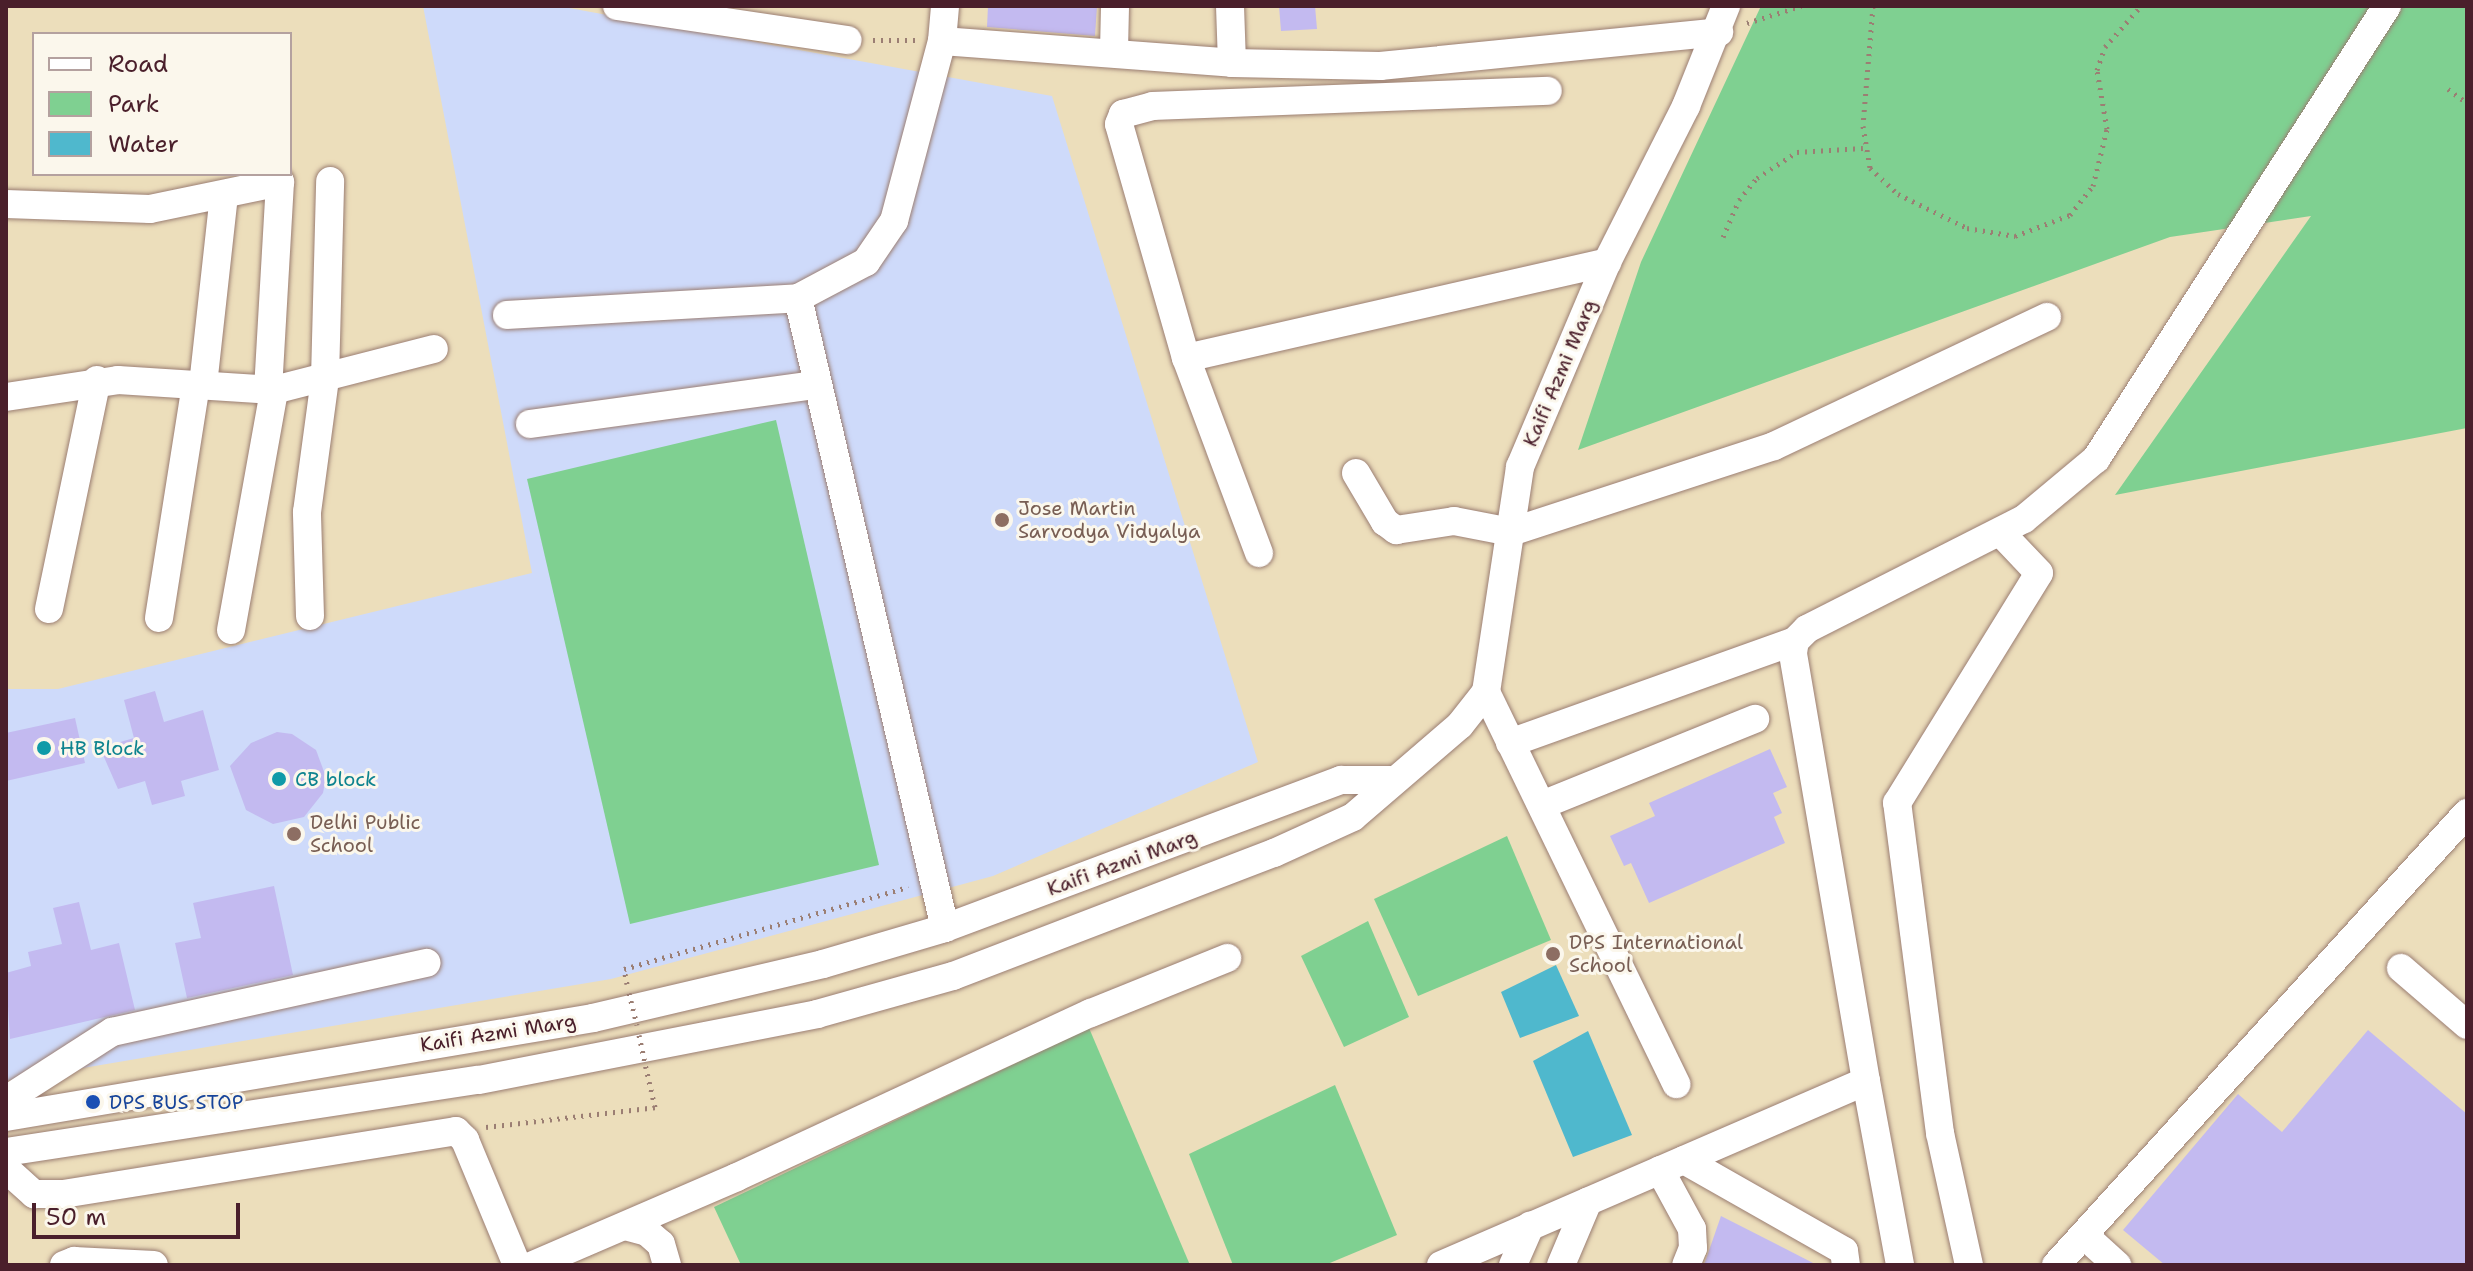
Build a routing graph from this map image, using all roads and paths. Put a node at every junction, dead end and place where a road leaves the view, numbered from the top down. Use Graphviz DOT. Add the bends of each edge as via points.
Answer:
graph roads {
  1 [pos="617,6"];
  2 [pos="945,6"];
  3 [pos="1115,6"];
  4 [pos="1230,6"];
  5 [pos="1801,6"];
  6 [pos="1873,6"];
  7 [pos="2141,6"];
  8 [pos="2387,6"];
  9 [pos="756,15"];
  10 [pos="1722,19"];
  11 [pos="848,40"];
  12 [pos="942,41"];
  13 [pos="1114,51"];
  14 [pos="1232,63"];
  15 [pos="2448,89"];
  16 [pos="1548,91"];
  17 [pos="2467,103"];
  18 [pos="1863,148"];
  19 [pos="330,181"];
  20 [pos="224,194"];
  21 [pos="6,204"];
  22 [pos="1723,237"];
  23 [pos="1607,262"];
  24 [pos="798,298"];
  25 [pos="507,315"];
  26 [pos="2047,317"];
  27 [pos="434,349"];
  28 [pos="1186,358"];
  29 [pos="325,378"];
  30 [pos="97,380"];
  31 [pos="200,384"];
  32 [pos="816,385"];
  33 [pos="271,389"];
  34 [pos="6,397"];
  35 [pos="530,424"];
  36 [pos="1356,473"];
  37 [pos="1511,532"];
  38 [pos="2001,533"];
  39 [pos="1259,553"];
  40 [pos="49,609"];
  41 [pos="310,616"];
  42 [pos="159,618"];
  43 [pos="231,630"];
  44 [pos="1795,641"];
  45 [pos="1486,692"];
  46 [pos="1755,719"];
  47 [pos="1510,743"];
  48 [pos="1390,780"];
  49 [pos="1542,805"];
  50 [pos="2467,813"];
  51 [pos="933,879"];
  52 [pos="945,928"];
  53 [pos="1227,958"];
  54 [pos="427,963"];
  55 [pos="2401,968"];
  56 [pos="637,1025"];
  57 [pos="2467,1025"];
  58 [pos="639,1035"];
  59 [pos="1866,1081"];
  60 [pos="1676,1084"];
  61 [pos="6,1100"];
  62 [pos="6,1117"];
  63 [pos="453,1130"];
  64 [pos="6,1152"];
  65 [pos="1672,1165"];
  66 [pos="6,1169"];
  67 [pos="34,1194"];
  68 [pos="6,1198"];
  69 [pos="1588,1201"];
  70 [pos="625,1226"];
  71 [pos="1530,1226"];
  72 [pos="2084,1235"];
  73 [pos="598,1237"];
  74 [pos="64,1265"];
  75 [pos="154,1265"];
  76 [pos="517,1265"];
  77 [pos="533,1265"];
  78 [pos="589,1265"];
  79 [pos="667,1265"];
  80 [pos="1441,1265"];
  81 [pos="1513,1265"];
  82 [pos="1561,1265"];
  83 [pos="1686,1265"];
  84 [pos="1846,1265"];
  85 [pos="1900,1265"];
  86 [pos="1969,1265"];
  87 [pos="2056,1265"];
  88 [pos="2117,1265"];
  1 -- 9 [label="street"];
  2 -- 12 [label="street"];
  3 -- 13 [label="street"];
  4 -- 14 [label="street"];
  5 -- 10 [label="path"];
  6 -- 18 [label="path"];
  7 -- 18 [label="path" via="2105,47 2097,70 2107,129 2093,186 2070,215 2042,230 2015,236 1967,228 1881,181"];
  8 -- 38 [label="street" via="2105,448"];
  9 -- 11 [label="street"];
  10 -- 14 [label="street" via="1380,66"];
  10 -- 23 [label="street, Kaifi Azmi Marg"];
  11 -- 12 [label="path"];
  12 -- 13 [label="street"];
  12 -- 24 [label="street" via="894,221 883,242 866,262"];
  13 -- 14 [label="street"];
  15 -- 17 [label="path"];
  16 -- 28 [label="street" via="1153,106 1123,114 1119,124"];
  18 -- 22 [label="path" via="1797,152 1757,178 1739,200"];
  19 -- 29 [label="street"];
  20 -- 21 [label="street" via="150,209"];
  20 -- 31 [label="street"];
  20 -- 33 [label="street" via="280,182"];
  23 -- 28 [label="street"];
  23 -- 37 [label="street, Kaifi Azmi Marg" via="1520,467"];
  24 -- 25 [label="street"];
  24 -- 32 [label="street"];
  26 -- 37 [label="street" via="1774,446"];
  27 -- 29 [label="street"];
  28 -- 39 [label="street"];
  29 -- 33 [label="street"];
  29 -- 41 [label="street" via="307,512"];
  30 -- 31 [label="street"];
  30 -- 34 [label="street"];
  30 -- 40 [label="street"];
  31 -- 33 [label="street"];
  31 -- 42 [label="street"];
  32 -- 35 [label="street"];
  32 -- 51 [label="street"];
  33 -- 43 [label="street"];
  36 -- 37 [label="street" via="1385,522 1396,530 1454,521"];
  37 -- 45 [label="street, Kaifi Azmi Marg"];
  38 -- 44 [label="street" via="1807,629"];
  38 -- 86 [label="street" via="2039,573 1897,803 1940,1133"];
  44 -- 47 [label="street"];
  44 -- 59 [label="street"];
  45 -- 47 [label="street"];
  45 -- 48 [label="street, Kaifi Azmi Marg" via="1460,725"];
  46 -- 49 [label="street"];
  47 -- 49 [label="street"];
  48 -- 52 [label="street, Kaifi Azmi Marg" via="1341,780"];
  48 -- 64 [label="street" via="1353,817 1274,853 953,976 817,1014 495,1077"];
  49 -- 60 [label="street"];
  50 -- 72 [label="street"];
  51 -- 52 [label="street"];
  51 -- 56 [label="path, bridge" via="624,969"];
  52 -- 62 [label="street, Kaifi Azmi Marg" via="823,964 593,1018"];
  53 -- 70 [label="street" via="1091,1013"];
  54 -- 61 [label="street" via="112,1032"];
  55 -- 57 [label="street"];
  58 -- 63 [label="path, bridge" via="655,1107"];
  59 -- 65 [label="street"];
  59 -- 85 [label="street"];
  63 -- 67 [label="street" via="63,1194"];
  63 -- 76 [label="street" via="465,1140"];
  65 -- 69 [label="street"];
  65 -- 83 [label="street" via="1692,1229 1693,1248"];
  65 -- 84 [label="street" via="1844,1251"];
  66 -- 67 [label="street"];
  67 -- 68 [label="street"];
  69 -- 71 [label="street"];
  69 -- 82 [label="street"];
  70 -- 73 [label="street"];
  70 -- 79 [label="street" via="647,1232 661,1244"];
  71 -- 80 [label="street"];
  71 -- 81 [label="street"];
  72 -- 87 [label="street"];
  72 -- 88 [label="street"];
  73 -- 77 [label="street"];
  73 -- 78 [label="street"];
  74 -- 75 [label="street"];
}
